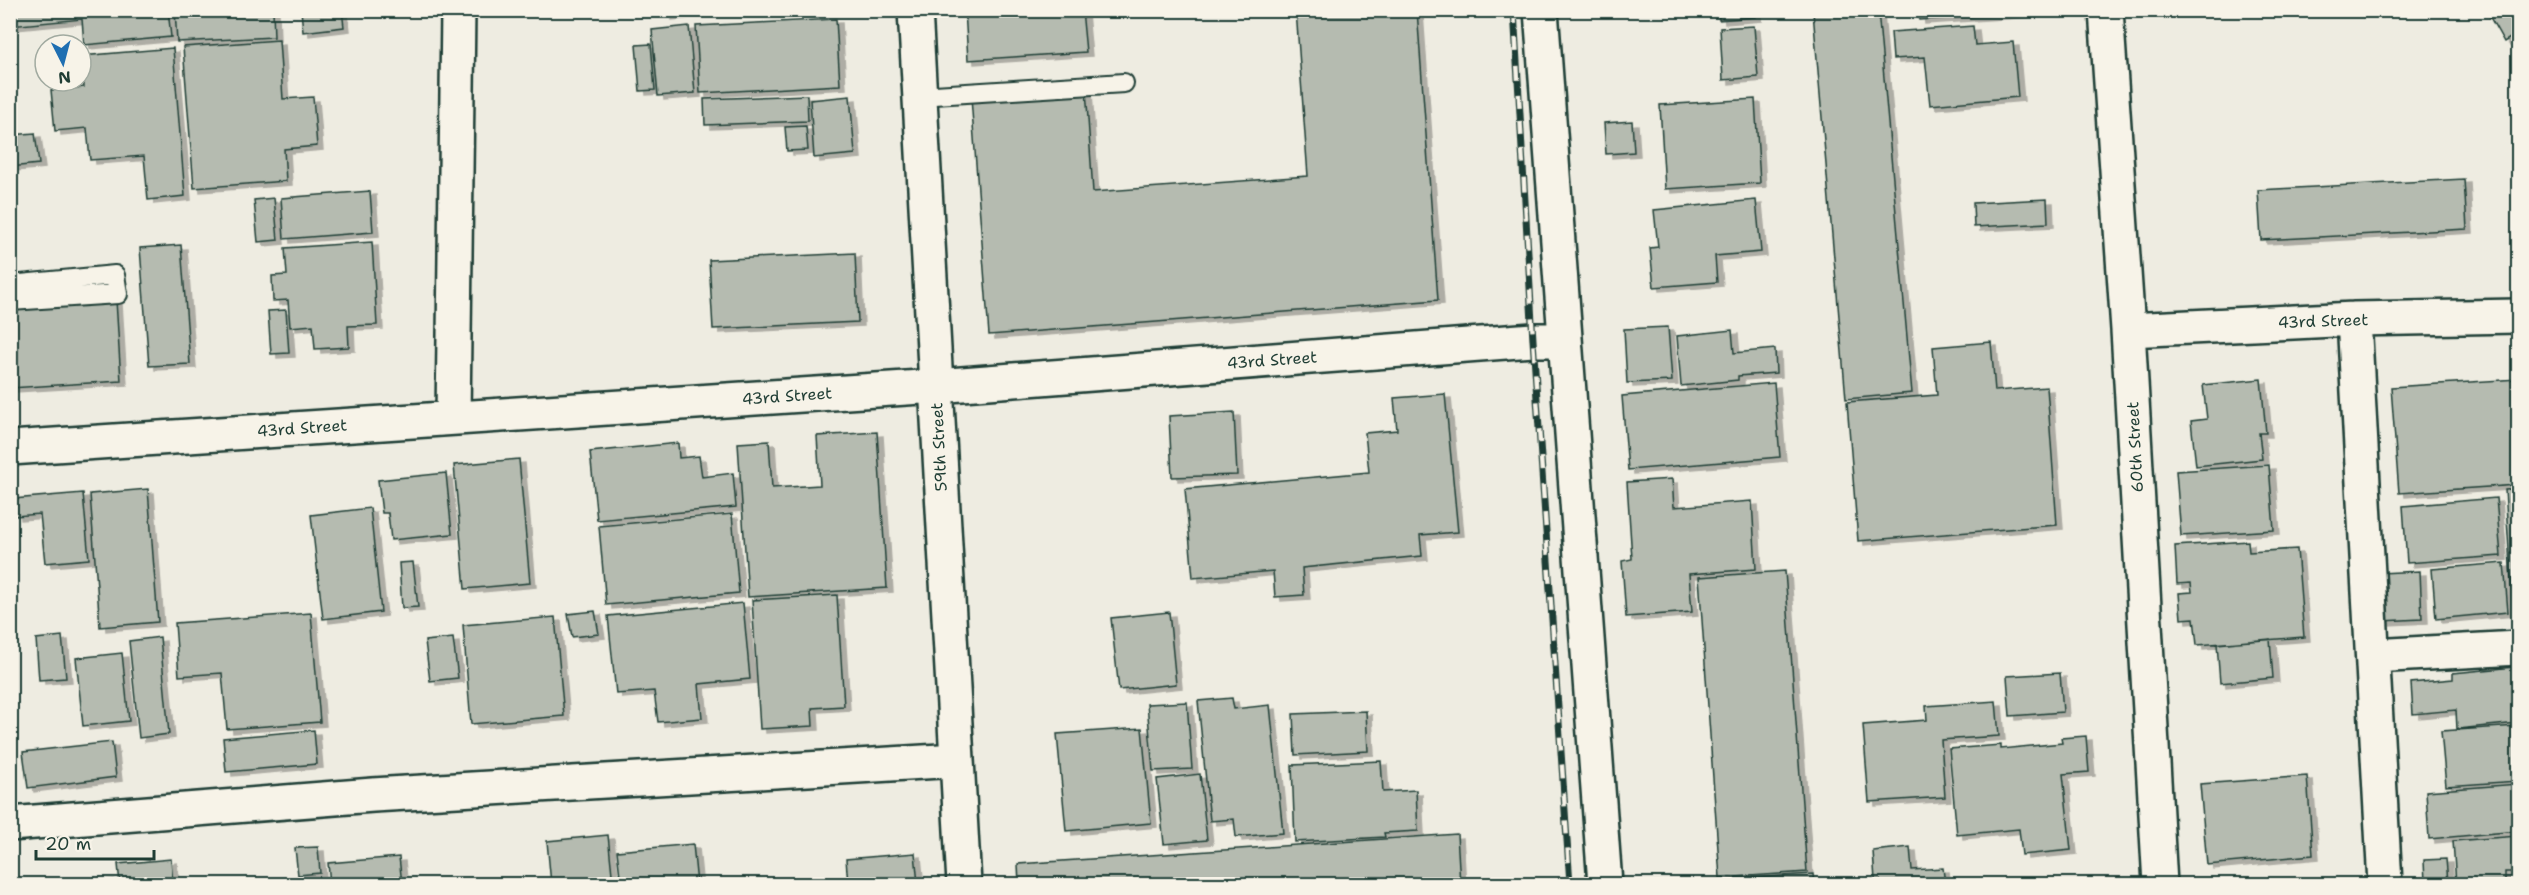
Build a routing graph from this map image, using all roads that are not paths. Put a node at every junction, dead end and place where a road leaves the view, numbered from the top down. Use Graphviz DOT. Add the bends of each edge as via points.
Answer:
graph roads {
  1 [pos="459,10"];
  2 [pos="915,10"];
  3 [pos="1541,10"];
  4 [pos="2106,10"];
  5 [pos="1124,83"];
  6 [pos="919,96"];
  7 [pos="10,285"];
  8 [pos="10,301"];
  9 [pos="2518,316"];
  10 [pos="2355,319"];
  11 [pos="2128,330"];
  12 [pos="1564,340"];
  13 [pos="936,386"];
  14 [pos="453,418"];
  15 [pos="10,448"];
  16 [pos="2518,648"];
  17 [pos="2373,656"];
  18 [pos="957,760"];
  19 [pos="10,824"];
  20 [pos="964,885"];
  21 [pos="1605,885"];
  22 [pos="2160,885"];
  23 [pos="2385,885"];
  1 -- 14 [label="street"];
  2 -- 6 [label="street, 59th Street"];
  3 -- 12 [label="street"];
  4 -- 11 [label="street, 60th Street"];
  5 -- 6 [label="lane"];
  6 -- 13 [label="street, 59th Street"];
  7 -- 8 [label="lane" via="115,275 118,294"];
  9 -- 10 [label="street, 43rd Street"];
  10 -- 11 [label="street, 43rd Street"];
  10 -- 17 [label="street"];
  11 -- 22 [label="street, 60th Street"];
  12 -- 13 [label="street, 43rd Street"];
  12 -- 21 [label="street"];
  13 -- 14 [label="street, 43rd Street"];
  13 -- 18 [label="street, 59th Street"];
  14 -- 15 [label="street, 43rd Street"];
  16 -- 17 [label="street"];
  17 -- 23 [label="street"];
  18 -- 19 [label="street" via="373,795"];
  18 -- 20 [label="street, 59th Street"];
}
